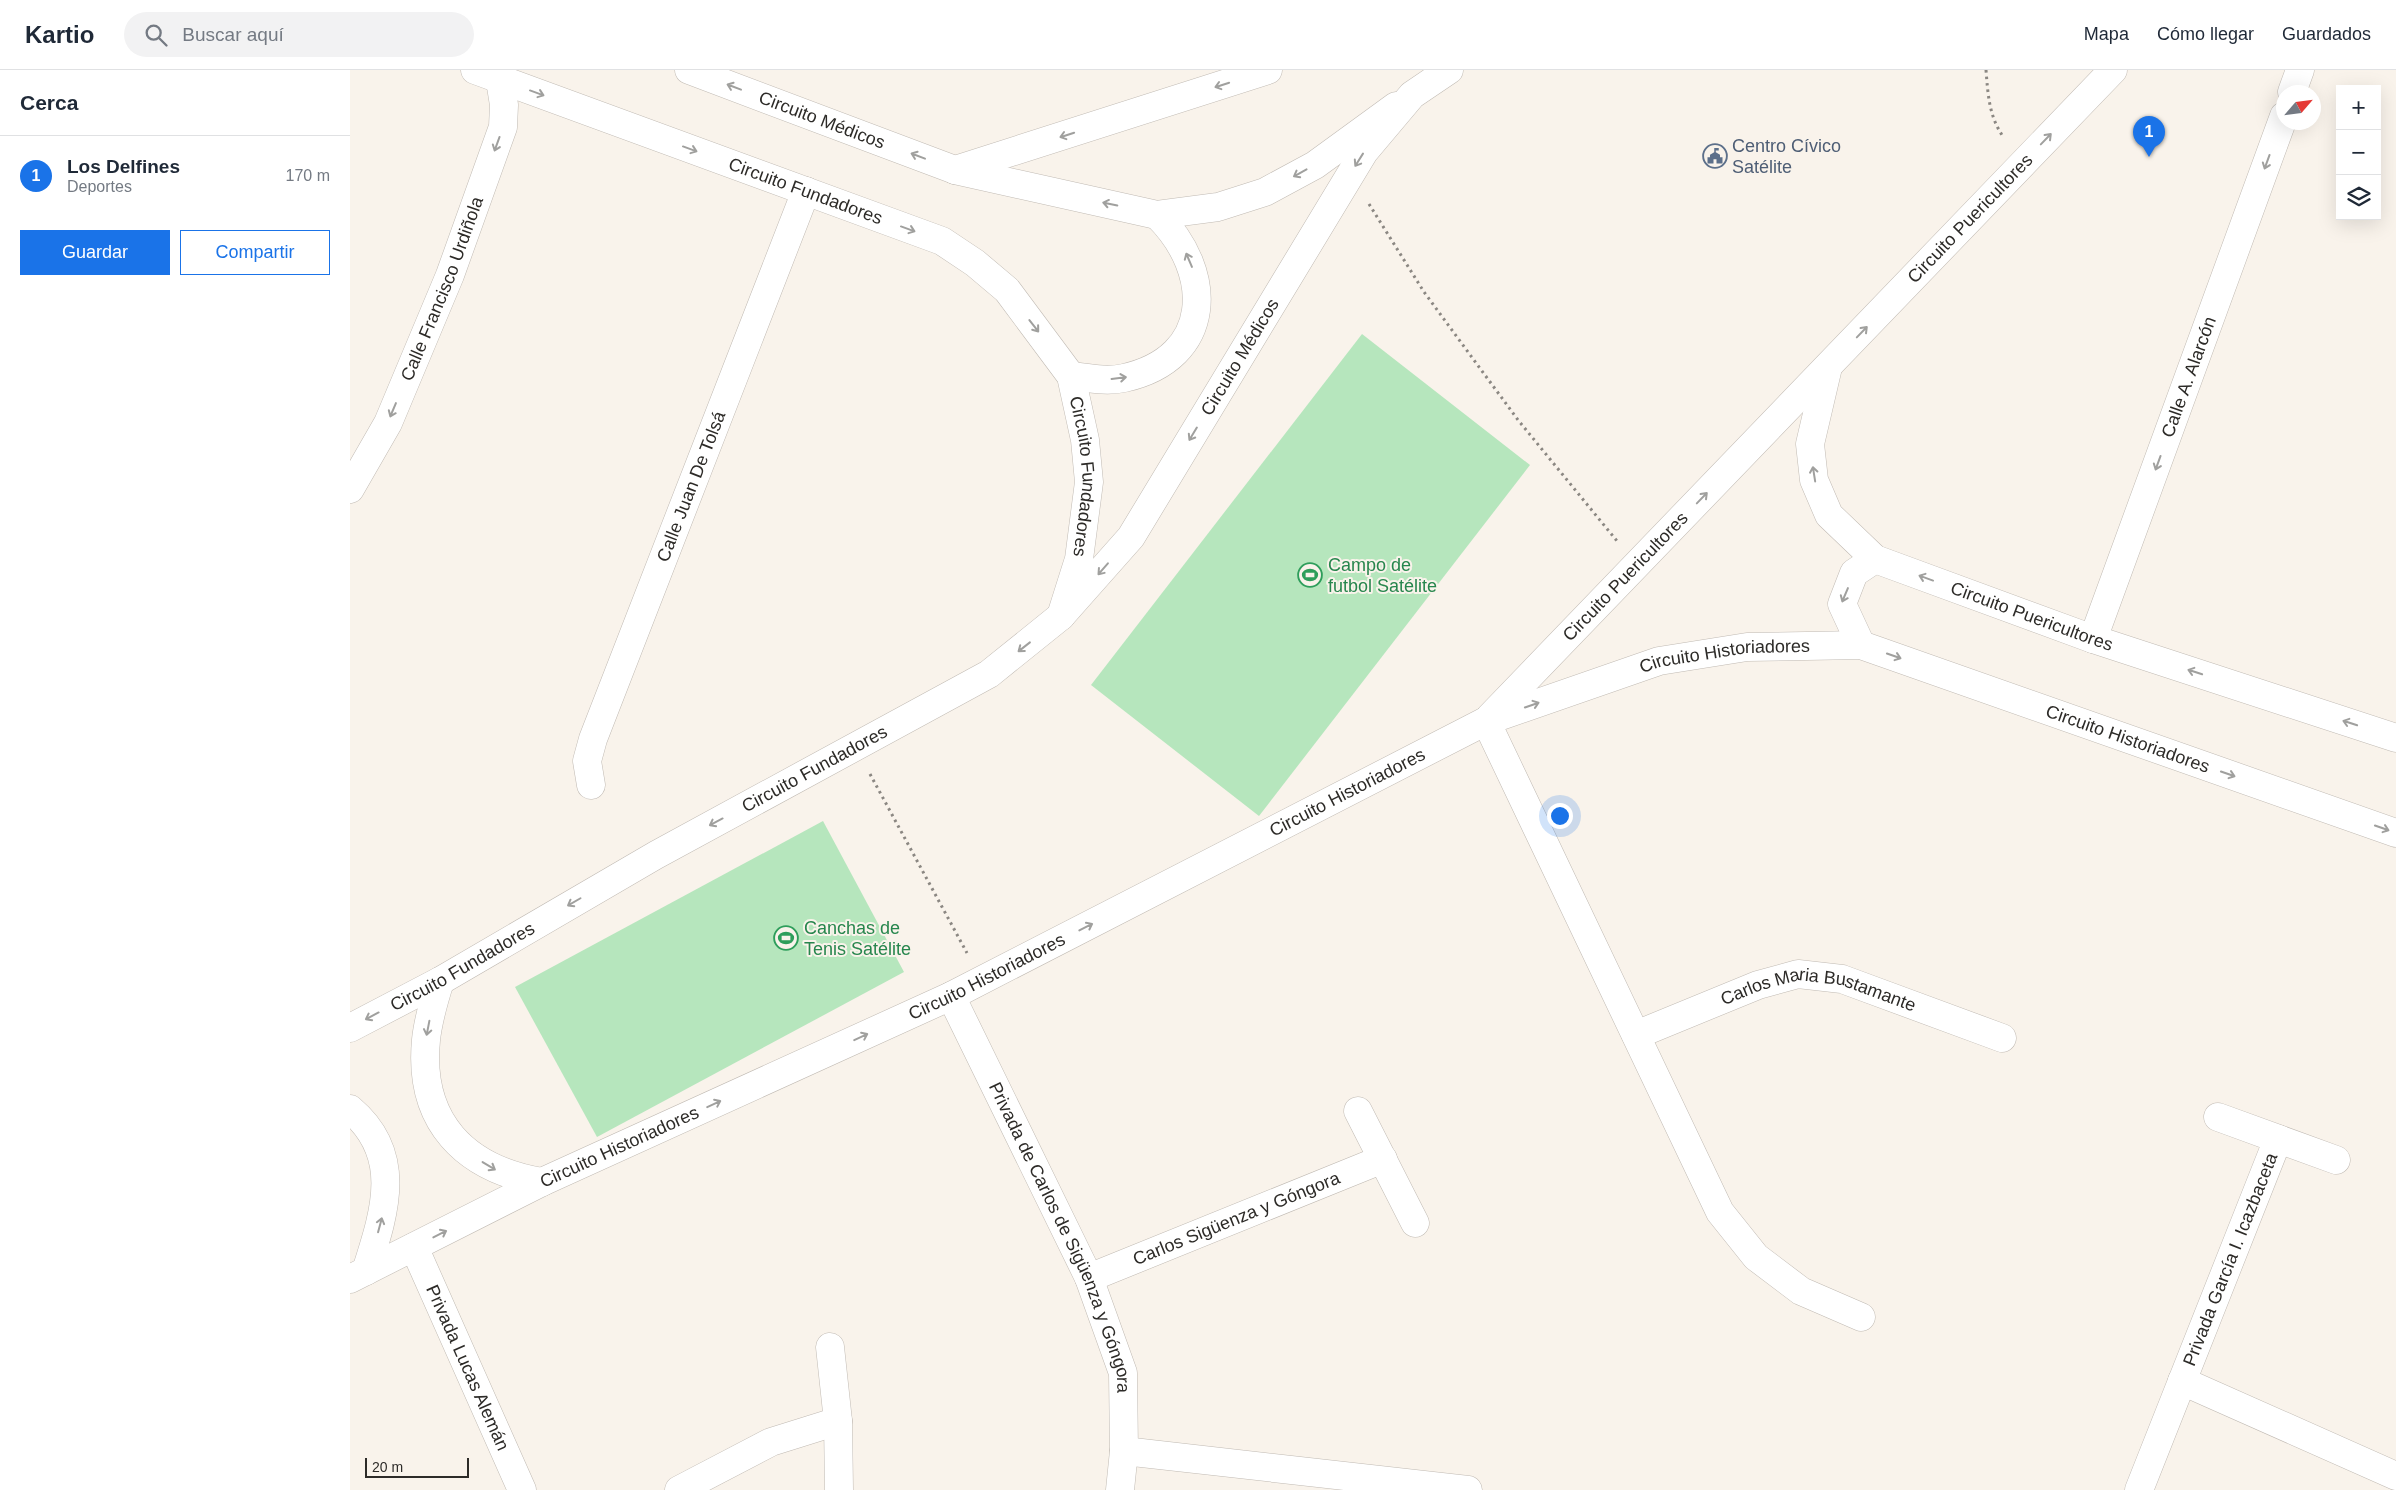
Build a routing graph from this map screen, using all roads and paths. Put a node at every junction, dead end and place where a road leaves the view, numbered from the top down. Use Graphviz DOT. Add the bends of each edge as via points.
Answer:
graph roads {
  1 [pos="690,70"];
  2 [pos="1268,70"];
  3 [pos="1449,70"];
  4 [pos="1986,70"];
  5 [pos="2113,70"];
  6 [pos="2300,70"];
  7 [pos="487,75"];
  8 [pos="2295,85"];
  9 [pos="1412,95"];
  10 [pos="2279,130"];
  11 [pos="2022,164"];
  12 [pos="955,170"];
  13 [pos="1350,174"];
  14 [pos="806,191"];
  15 [pos="1157,215"];
  16 [pos="1828,367"];
  17 [pos="1071,376"];
  18 [pos="350,489"];
  19 [pos="1875,559"];
  20 [pos="1638,564"];
  21 [pos="1062,616"];
  22 [pos="2094,639"];
  23 [pos="1861,645"];
  24 [pos="1486,722"];
  25 [pos="2396,738"];
  26 [pos="855,747"];
  27 [pos="592,785"];
  28 [pos="2396,833"];
  29 [pos="981,980"];
  30 [pos="440,981"];
  31 [pos="951,996"];
  32 [pos="350,1028"];
  33 [pos="1636,1035"];
  34 [pos="2002,1038"];
  35 [pos="350,1109"];
  36 [pos="1358,1110"];
  37 [pos="2218,1117"];
  38 [pos="2278,1139"];
  39 [pos="1383,1159"];
  40 [pos="2336,1160"];
  41 [pos="542,1182"];
  42 [pos="1415,1223"];
  43 [pos="414,1247"];
  44 [pos="358,1275"];
  45 [pos="1089,1278"];
  46 [pos="1860,1317"];
  47 [pos="830,1346"];
  48 [pos="2182,1381"];
  49 [pos="838,1422"];
  50 [pos="1124,1451"];
  51 [pos="2396,1476"];
  52 [pos="1281,1479"];
  53 [pos="522,1490"];
  54 [pos="678,1490"];
  55 [pos="839,1490"];
  56 [pos="1120,1490"];
  57 [pos="1468,1490"];
  58 [pos="2139,1490"];
  12 -- 1 [label="street, Circuito Médicos, one-way"];
  2 -- 12 [label="street, one-way"];
  3 -- 9 [label="street, Circuito Médicos"];
  4 -- 11 [label="path" via="1988,102 1996,126"];
  11 -- 5 [label="street, Circuito Puericultores, one-way"];
  6 -- 8 [label="street"];
  7 -- 14 [label="street, Circuito Fundadores, one-way"];
  7 -- 18 [label="street, Calle Francisco Urdiñola, one-way" via="504,104 503,127 450,275 388,423"];
  9 -- 13 [label="street, Circuito Médicos, one-way" via="1364,152"];
  9 -- 15 [label="street, Circuito Médicos, one-way" via="1315,165 1265,192 1218,207"];
  10 -- 22 [label="street, Calle A. Alarcón, one-way"];
  16 -- 11 [label="street, Circuito Puericultores, one-way"];
  15 -- 12 [label="street, Circuito Médicos, one-way"];
  13 -- 20 [label="path" via="1424,292 1600,523"];
  13 -- 21 [label="street, Circuito Médicos, one-way" via="1131,537"];
  14 -- 17 [label="street, Circuito Fundadores, one-way" via="942,241 975,263 1007,290"];
  14 -- 27 [label="street, Calle Juan De Tolsá" via="593,739 587,761"];
  17 -- 15 [label="street, one-way" via="1102,380 1138,374 1172,355 1185,340 1195,321 1198,303 1192,267 1184,247"];
  19 -- 16 [label="street, Circuito Puericultores, one-way" via="1830,515 1814,480 1810,444"];
  20 -- 16 [label="street, Circuito Puericultores, one-way"];
  17 -- 21 [label="street, Circuito Fundadores" via="1085,440 1088,489 1079,559"];
  22 -- 19 [label="street, Circuito Puericultores, one-way"];
  19 -- 23 [label="street, one-way" via="1854,573 1842,604"];
  20 -- 24 [label="street, Circuito Puericultores"];
  21 -- 26 [label="street, Circuito Fundadores, one-way" via="989,674"];
  25 -- 22 [label="street, Circuito Puericultores, one-way"];
  24 -- 23 [label="street, Circuito Historiadores, one-way" via="1659,661 1747,647"];
  23 -- 28 [label="street, Circuito Historiadores, one-way"];
  29 -- 24 [label="street, Circuito Historiadores, one-way"];
  24 -- 33 [label="street"];
  26 -- 29 [label="path"];
  26 -- 30 [label="street, Circuito Fundadores, one-way" via="656,855"];
  29 -- 31 [label="street, Circuito Historiadores"];
  30 -- 32 [label="street, Circuito Fundadores, one-way"];
  30 -- 41 [label="street, one-way" via="426,1039 427,1085 434,1109 458,1144 475,1157 503,1173"];
  41 -- 31 [label="street, Circuito Historiadores, one-way"];
  31 -- 45 [label="street, Privada de Carlos de Sigüenza y Góngora"];
  33 -- 34 [label="street, Carlos Maria Bustamante" via="1758,985 1798,974 1842,979"];
  33 -- 46 [label="street" via="1720,1212 1756,1257 1801,1291"];
  44 -- 35 [label="street, one-way" via="381,1224 387,1182 378,1144"];
  36 -- 39 [label="street"];
  37 -- 38 [label="street, Privada García I. Icazbaceta"];
  38 -- 40 [label="street, Privada García I. Icazbaceta"];
  38 -- 48 [label="street, Privada García I. Icazbaceta"];
  39 -- 42 [label="street"];
  39 -- 45 [label="street, Carlos Sigüenza y Góngora"];
  43 -- 41 [label="street, Circuito Historiadores, one-way"];
  43 -- 44 [label="street, Circuito Historiadores"];
  43 -- 53 [label="street, Privada Lucas Alemán"];
  45 -- 50 [label="street, Privada de Carlos de Sigüenza y Góngora" via="1123,1373"];
  47 -- 49 [label="street"];
  48 -- 51 [label="street, Privada García I. Icazbaceta"];
  48 -- 58 [label="street, Privada García I. Icazbaceta"];
  49 -- 54 [label="street" via="771,1442"];
  49 -- 55 [label="street"];
  50 -- 52 [label="street"];
  50 -- 56 [label="street, Privada de Carlos de Sigüenza y Góngora"];
  52 -- 57 [label="street"];
}
